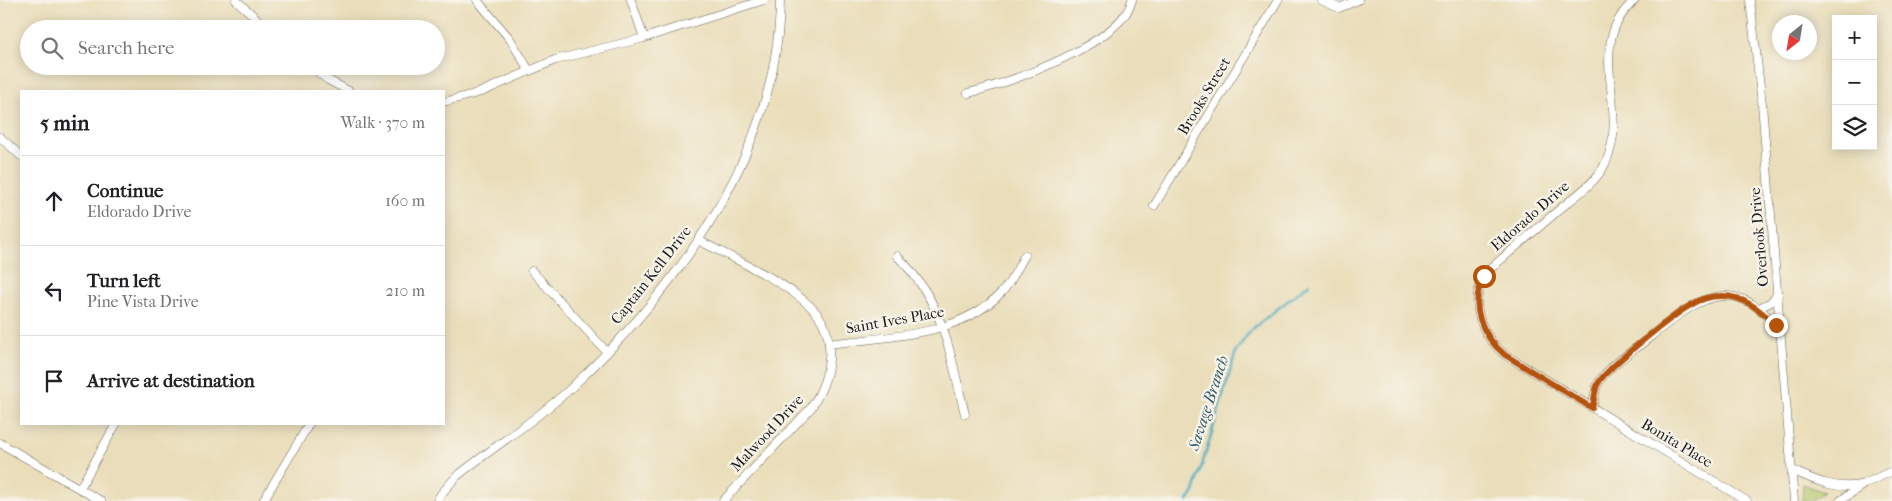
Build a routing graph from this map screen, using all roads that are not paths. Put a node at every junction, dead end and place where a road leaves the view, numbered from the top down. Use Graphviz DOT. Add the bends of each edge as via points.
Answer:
graph roads {
  1 [pos="236,0"];
  2 [pos="477,0"];
  3 [pos="631,0"];
  4 [pos="764,0"];
  5 [pos="780,0"];
  6 [pos="1132,0"];
  7 [pos="1278,0"];
  8 [pos="1321,0"];
  9 [pos="1358,0"];
  10 [pos="1635,0"];
  11 [pos="1750,0"];
  12 [pos="258,20"];
  13 [pos="644,38"];
  14 [pos="530,70"];
  15 [pos="322,75"];
  16 [pos="347,90"];
  17 [pos="968,93"];
  18 [pos="445,102"];
  19 [pos="0,137"];
  20 [pos="20,155"];
  21 [pos="1154,206"];
  22 [pos="698,240"];
  23 [pos="1025,255"];
  24 [pos="898,256"];
  25 [pos="532,271"];
  26 [pos="1778,294"];
  27 [pos="1759,308"];
  28 [pos="943,327"];
  29 [pos="1780,330"];
  30 [pos="829,344"];
  31 [pos="606,351"];
  32 [pos="1592,408"];
  33 [pos="965,414"];
  34 [pos="115,425"];
  35 [pos="308,425"];
  36 [pos="0,443"];
  37 [pos="1792,470"];
  38 [pos="1892,471"];
  39 [pos="1864,484"];
  40 [pos="80,488"];
  41 [pos="101,501"];
  42 [pos="264,501"];
  43 [pos="437,501"];
  44 [pos="723,501"];
  45 [pos="1747,501"];
  46 [pos="1794,501"];
  47 [pos="1840,501"];
  1 -- 12 [label="street"];
  2 -- 14 [label="street" via="510,39"];
  3 -- 13 [label="street"];
  4 -- 13 [label="street"];
  5 -- 22 [label="street, Captain Kell Drive" via="779,43 766,102 735,176"];
  6 -- 17 [label="street" via="1125,15 1114,26 1059,62 1020,78"];
  7 -- 21 [label="street, Brooks Street"];
  8 -- 9 [label="street" via="1339,8"];
  10 -- 32 [label="street, Eldorado Drive" via="1622,14 1609,43 1614,140 1606,164 1592,182 1489,270 1481,282 1478,297 1480,322 1494,346"];
  11 -- 26 [label="street, Overlook Drive"];
  13 -- 14 [label="street" via="554,60"];
  14 -- 18 [label="street" via="481,92"];
  15 -- 16 [label="street"];
  19 -- 20 [label="street"];
  22 -- 30 [label="street, Malwood Drive" via="774,281 805,302 821,321"];
  22 -- 31 [label="street, Captain Kell Drive" via="661,290"];
  23 -- 28 [label="street, Saint Ives Place" via="1002,292 979,311"];
  24 -- 28 [label="street" via="923,285"];
  25 -- 31 [label="street"];
  26 -- 27 [label="street"];
  26 -- 29 [label="street, Overlook Drive"];
  27 -- 29 [label="street"];
  27 -- 32 [label="street" via="1742,300 1719,296 1689,306 1607,373 1597,386"];
  28 -- 30 [label="street, Saint Ives Place"];
  28 -- 33 [label="street"];
  29 -- 37 [label="street, Overlook Drive"];
  30 -- 44 [label="street, Malwood Drive" via="828,376 811,408"];
  31 -- 43 [label="street, Captain Kell Drive" via="570,389 456,478"];
  32 -- 45 [label="street, Bonita Place"];
  34 -- 40 [label="street"];
  35 -- 42 [label="street"];
  36 -- 40 [label="street"];
  37 -- 39 [label="street" via="1810,479 1838,486 1852,488"];
  37 -- 46 [label="street, Overlook Drive"];
  38 -- 39 [label="street"];
  39 -- 47 [label="street"];
  40 -- 41 [label="street"];
}
